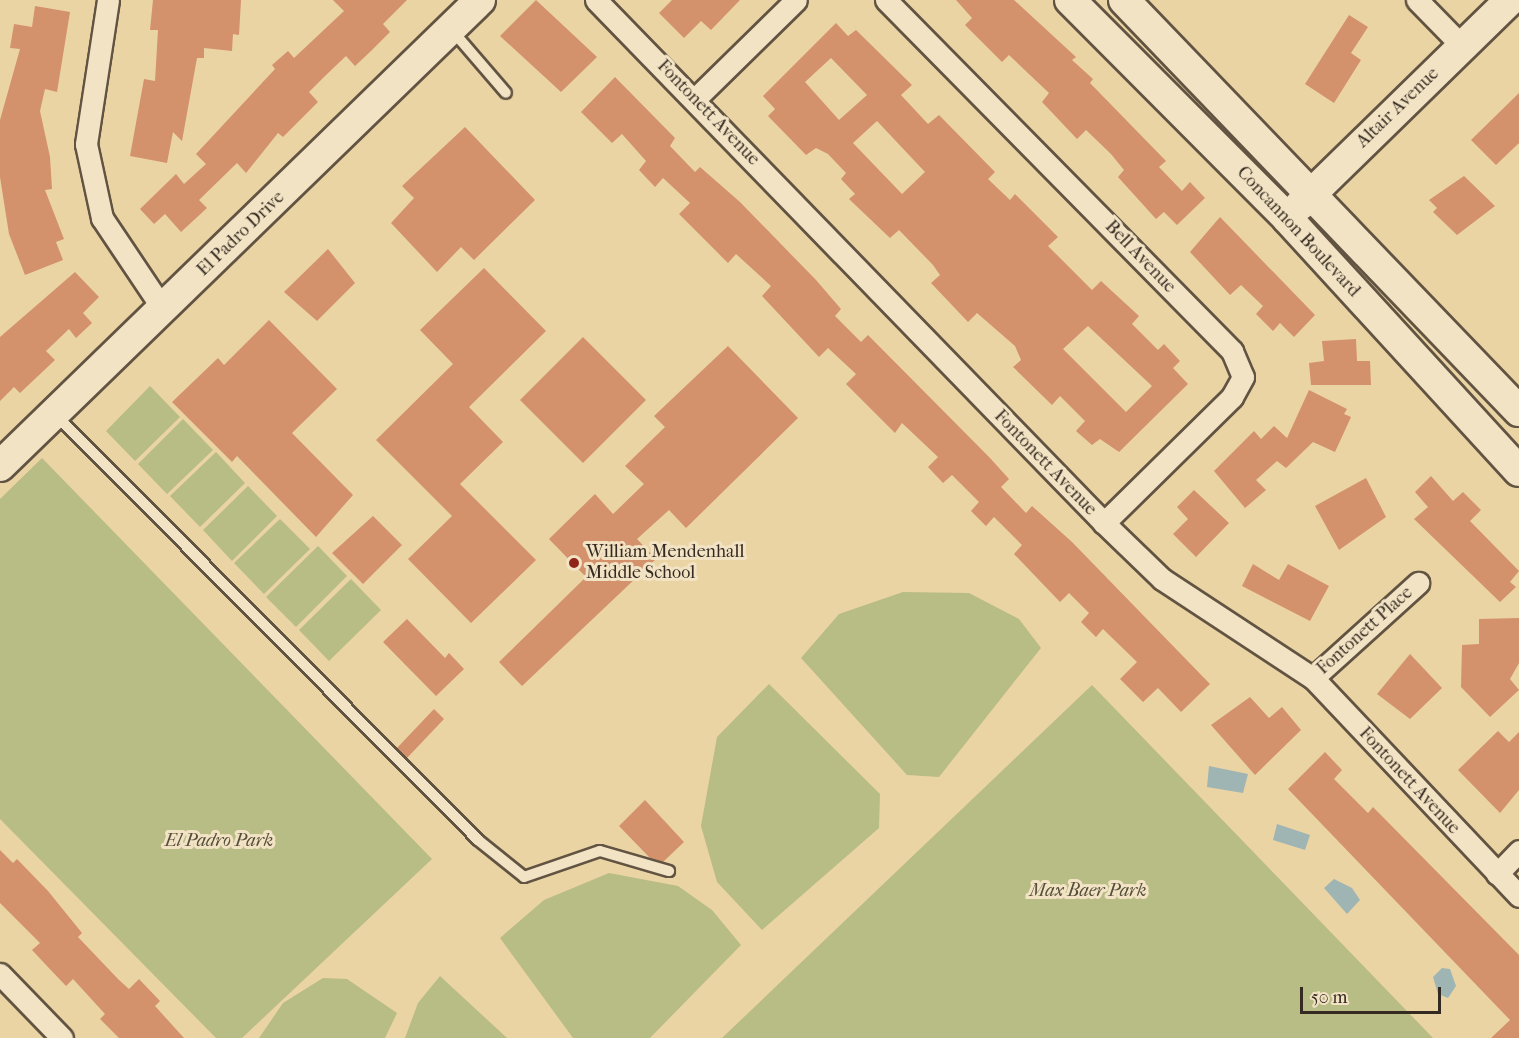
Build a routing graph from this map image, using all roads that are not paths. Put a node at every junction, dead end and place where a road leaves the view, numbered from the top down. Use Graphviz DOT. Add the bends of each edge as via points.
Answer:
graph roads {
  1 [pos="108,0"];
  2 [pos="480,0"];
  3 [pos="596,0"];
  4 [pos="796,0"];
  5 [pos="886,0"];
  6 [pos="1070,0"];
  7 [pos="1124,0"];
  8 [pos="1417,0"];
  9 [pos="1510,0"];
  10 [pos="451,28"];
  11 [pos="1462,46"];
  12 [pos="506,93"];
  13 [pos="695,99"];
  14 [pos="1313,192"];
  15 [pos="1287,218"];
  16 [pos="163,309"];
  17 [pos="1519,411"];
  18 [pos="55,414"];
  19 [pos="0,466"];
  20 [pos="1519,471"];
  21 [pos="1104,523"];
  22 [pos="1418,583"];
  23 [pos="1313,678"];
  24 [pos="1519,851"];
  25 [pos="669,871"];
  26 [pos="1497,874"];
  27 [pos="1519,896"];
  28 [pos="0,974"];
  29 [pos="62,1038"];
  1 -- 16 [label="street" via="86,144 102,218"];
  2 -- 10 [label="main road, El Padro Drive"];
  3 -- 13 [label="street, Fontonett Avenue"];
  4 -- 13 [label="street"];
  5 -- 21 [label="street, Bell Avenue" via="1232,351 1243,377 1232,397"];
  6 -- 15 [label="main road, Concannon Boulevard"];
  7 -- 14 [label="main road, Concannon Boulevard"];
  8 -- 11 [label="street"];
  9 -- 11 [label="main road, Altair Avenue"];
  10 -- 12 [label="lane"];
  10 -- 16 [label="main road, El Padro Drive"];
  11 -- 14 [label="main road, Altair Avenue"];
  13 -- 21 [label="street, Fontonett Avenue"];
  14 -- 15 [label="main road, Altair Avenue"];
  14 -- 17 [label="main road, Concannon Boulevard"];
  15 -- 20 [label="main road, Concannon Boulevard"];
  16 -- 18 [label="main road, El Padro Drive"];
  18 -- 19 [label="main road, El Padro Drive"];
  18 -- 25 [label="lane" via="478,840 524,876 600,851"];
  21 -- 23 [label="street, Fontonett Avenue" via="1170,586"];
  22 -- 23 [label="street, Fontonett Place"];
  23 -- 26 [label="street, Fontonett Avenue"];
  24 -- 26 [label="street"];
  26 -- 27 [label="street, Fontonett Avenue"];
  28 -- 29 [label="street"];
}
